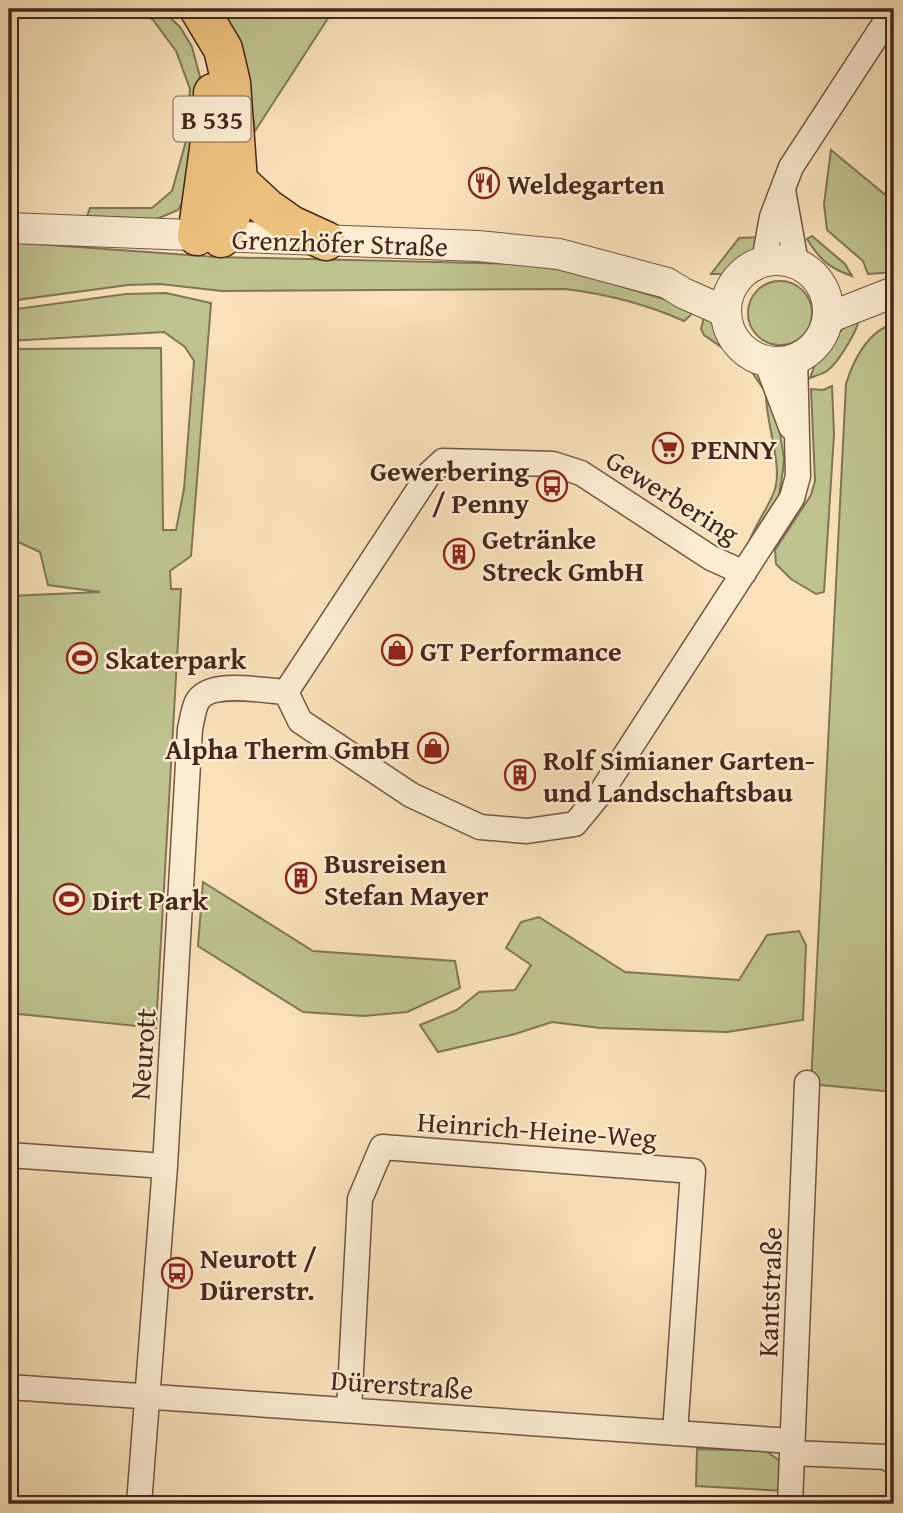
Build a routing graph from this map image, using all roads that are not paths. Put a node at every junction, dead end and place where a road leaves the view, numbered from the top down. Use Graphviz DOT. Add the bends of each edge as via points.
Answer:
graph roads {
  1 [pos="179,9"];
  2 [pos="199,9"];
  3 [pos="894,9"];
  4 [pos="238,181"];
  5 [pos="783,190"];
  6 [pos="9,228"];
  7 [pos="209,237"];
  8 [pos="326,241"];
  9 [pos="764,261"];
  10 [pos="796,263"];
  11 [pos="736,280"];
  12 [pos="667,283"];
  13 [pos="823,288"];
  14 [pos="894,291"];
  15 [pos="726,312"];
  16 [pos="828,318"];
  17 [pos="795,358"];
  18 [pos="766,361"];
  19 [pos="797,441"];
  20 [pos="744,573"];
  21 [pos="286,692"];
  22 [pos="807,1083"];
  23 [pos="9,1155"];
  24 [pos="165,1166"];
  25 [pos="9,1387"];
  26 [pos="146,1396"];
  27 [pos="349,1410"];
  28 [pos="675,1433"];
  29 [pos="792,1447"];
  30 [pos="894,1462"];
  31 [pos="139,1504"];
  32 [pos="790,1504"];
  1 -- 7 [label="highway, B 535" via="202,44 213,88"];
  2 -- 4 [label="highway, B 535" via="223,49 231,83"];
  3 -- 5 [label="street" via="791,167"];
  4 -- 7 [label="highway, B 535" via="234,208"];
  4 -- 8 [label="highway, B 535" via="291,225"];
  5 -- 9 [label="street" via="772,217"];
  5 -- 10 [label="street"];
  6 -- 7 [label="street, Grenzhöfer Straße"];
  7 -- 8 [label="street, Grenzhöfer Straße"];
  8 -- 12 [label="street, Grenzhöfer Straße" via="559,254"];
  9 -- 10 [label="street"];
  9 -- 11 [label="street"];
  10 -- 13 [label="street"];
  11 -- 12 [label="street, Grenzhöfer Straße"];
  11 -- 15 [label="street"];
  12 -- 15 [label="street, Grenzhöfer Straße"];
  13 -- 14 [label="street"];
  13 -- 16 [label="street"];
  14 -- 16 [label="street"];
  15 -- 18 [label="street" via="738,343"];
  16 -- 17 [label="street" via="817,342"];
  17 -- 18 [label="street"];
  17 -- 19 [label="street"];
  18 -- 19 [label="street"];
  19 -- 20 [label="street" via="798,475 792,498"];
  20 -- 21 [label="street, Gewerbering" via="711,558 581,474 553,464 443,461 429,474"];
  20 -- 21 [label="street, Gewerbering" via="602,791 575,824 527,831 468,822 411,795 300,721"];
  21 -- 24 [label="street, Neurott" via="224,688 209,691 197,701 190,729"];
  22 -- 29 [label="street, Kantstraße"];
  23 -- 24 [label="street"];
  24 -- 26 [label="street, Neurott"];
  25 -- 26 [label="street, Dürerstraße"];
  26 -- 27 [label="street, Dürerstraße"];
  26 -- 31 [label="street, Neurott"];
  27 -- 28 [label="street, Dürerstraße"];
  27 -- 28 [label="street, Heinrich-Heine-Weg" via="360,1199 382,1147 693,1171"];
  28 -- 29 [label="street, Dürerstraße"];
  29 -- 30 [label="street, Dürerstraße" via="886,1457"];
  29 -- 32 [label="street, Kantstraße"];
}
